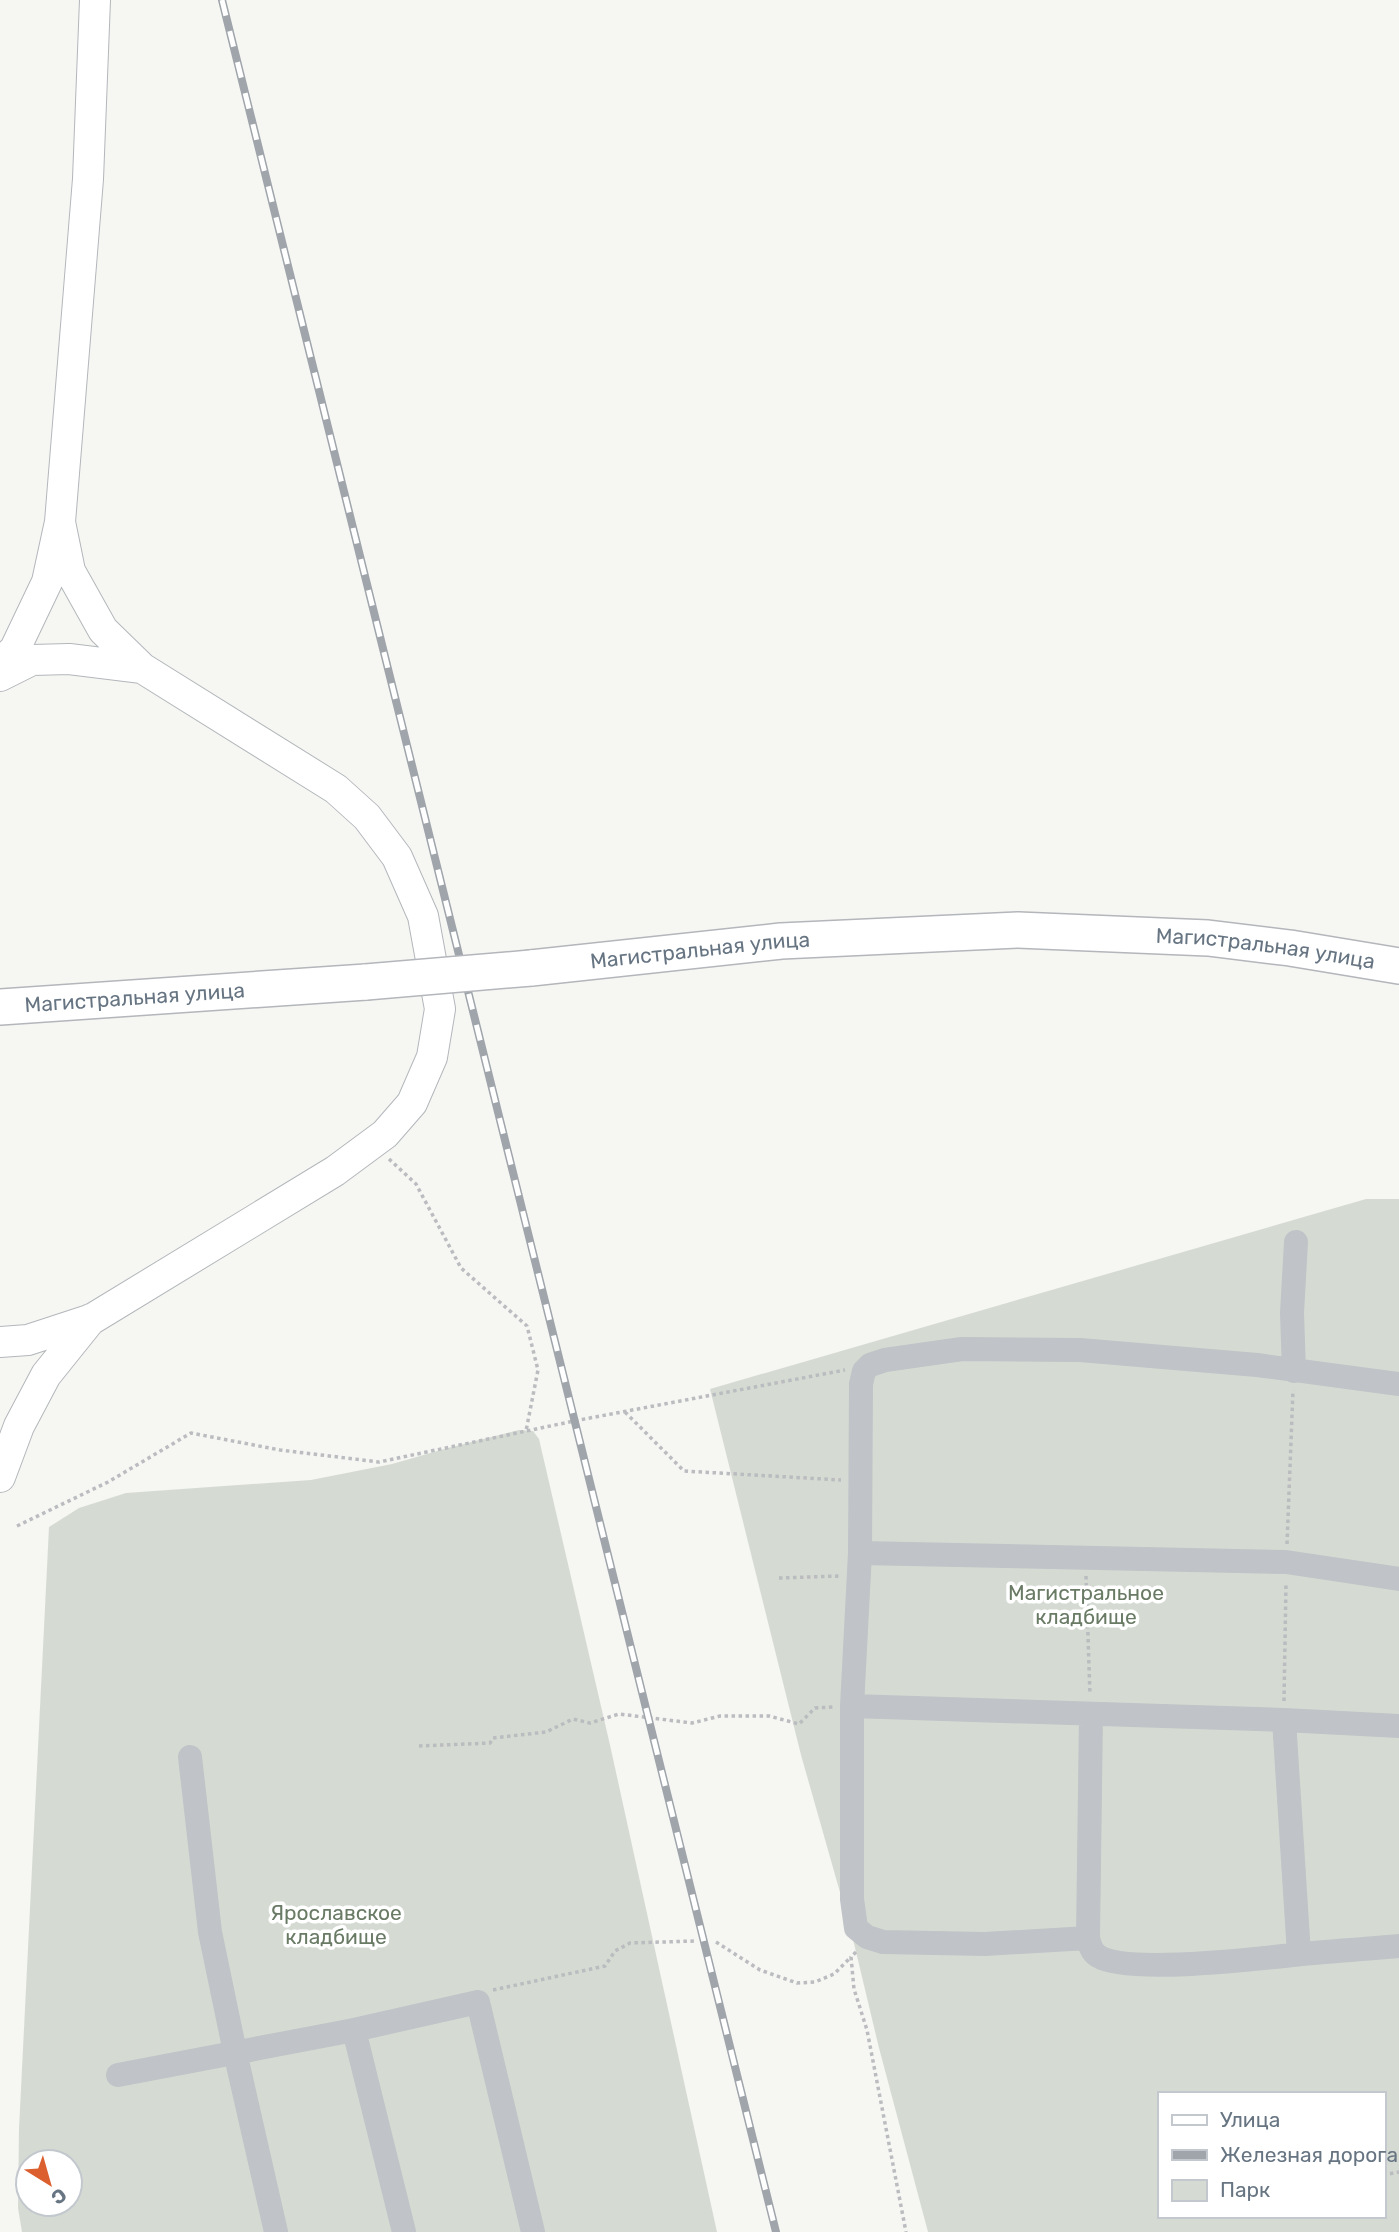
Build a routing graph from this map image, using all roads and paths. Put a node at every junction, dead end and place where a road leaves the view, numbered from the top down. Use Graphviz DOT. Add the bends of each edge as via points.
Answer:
graph roads {
  1 [pos="95,0"];
  2 [pos="60,522"];
  3 [pos="0,664"];
  4 [pos="142,668"];
  5 [pos="0,676"];
  6 [pos="1399,966"];
  7 [pos="0,1007"];
  8 [pos="385,1156"];
  9 [pos="1296,1242"];
  10 [pos="92,1319"];
  11 [pos="0,1342"];
  12 [pos="870,1365"];
  13 [pos="1294,1371"];
  14 [pos="1399,1384"];
  15 [pos="624,1412"];
  16 [pos="526,1431"];
  17 [pos="0,1476"];
  18 [pos="860,1482"];
  19 [pos="17,1526"];
  20 [pos="1085,1557"];
  21 [pos="1286,1562"];
  22 [pos="859,1564"];
  23 [pos="779,1578"];
  24 [pos="1399,1579"];
  25 [pos="852,1706"];
  26 [pos="1091,1714"];
  27 [pos="1284,1720"];
  28 [pos="1399,1726"];
  29 [pos="419,1746"];
  30 [pos="190,1757"];
  31 [pos="860,1930"];
  32 [pos="1088,1938"];
  33 [pos="695,1941"];
  34 [pos="716,1942"];
  35 [pos="1399,1946"];
  36 [pos="1299,1954"];
  37 [pos="851,1957"];
  38 [pos="478,2001"];
  39 [pos="354,2029"];
  40 [pos="235,2052"];
  41 [pos="118,2075"];
  42 [pos="276,2232"];
  43 [pos="404,2232"];
  44 [pos="533,2232"];
  45 [pos="906,2232"];
  1 -- 2 [label="main road" via="88,179"];
  2 -- 3 [label="main road" via="47,582 15,649"];
  2 -- 4 [label="main road" via="70,571 103,630"];
  4 -- 5 [label="main road" via="69,659 32,660"];
  4 -- 10 [label="main road" via="336,789 367,817 397,857 422,916 440,1009 432,1057 412,1103 385,1134 335,1171"];
  6 -- 7 [label="highway, Магистральная улица, bridge" via="1208,938 1018,930 781,941 366,982"];
  8 -- 16 [label="path" via="416,1184 461,1268 527,1326 538,1370"];
  9 -- 13 [label="lane"];
  10 -- 11 [label="main road" via="28,1340"];
  10 -- 17 [label="main road" via="46,1375"];
  12 -- 13 [label="lane" via="961,1349 1080,1350"];
  12 -- 15 [label="path"];
  12 -- 18 [label="lane" via="861,1384"];
  13 -- 14 [label="lane"];
  13 -- 21 [label="path"];
  15 -- 16 [label="path"];
  15 -- 18 [label="path" via="684,1471"];
  16 -- 19 [label="path" via="379,1462 191,1433 108,1482"];
  18 -- 22 [label="lane"];
  20 -- 21 [label="lane"];
  20 -- 22 [label="lane"];
  20 -- 26 [label="path"];
  21 -- 24 [label="lane"];
  21 -- 27 [label="path"];
  22 -- 23 [label="path"];
  22 -- 25 [label="lane"];
  25 -- 26 [label="lane"];
  25 -- 29 [label="path" via="815,1708 799,1724 769,1716 720,1716 692,1723 620,1714 590,1723 573,1719 546,1732 493,1738 490,1743"];
  25 -- 31 [label="lane" via="852,1899"];
  26 -- 27 [label="lane"];
  26 -- 32 [label="lane"];
  27 -- 28 [label="lane"];
  27 -- 36 [label="lane"];
  30 -- 40 [label="lane" via="210,1932"];
  31 -- 32 [label="lane" via="883,1942 985,1944"];
  31 -- 37 [label="path"];
  32 -- 36 [label="lane" via="1099,1957 1126,1963 1244,1961"];
  33 -- 38 [label="path" via="630,1943 615,1951 606,1966 489,1990"];
  34 -- 37 [label="path" via="761,1970 797,1983 834,1974"];
  35 -- 36 [label="lane"];
  37 -- 45 [label="path"];
  38 -- 39 [label="lane"];
  38 -- 44 [label="lane"];
  39 -- 40 [label="lane"];
  39 -- 43 [label="lane"];
  40 -- 41 [label="lane"];
  40 -- 42 [label="lane"];
}
